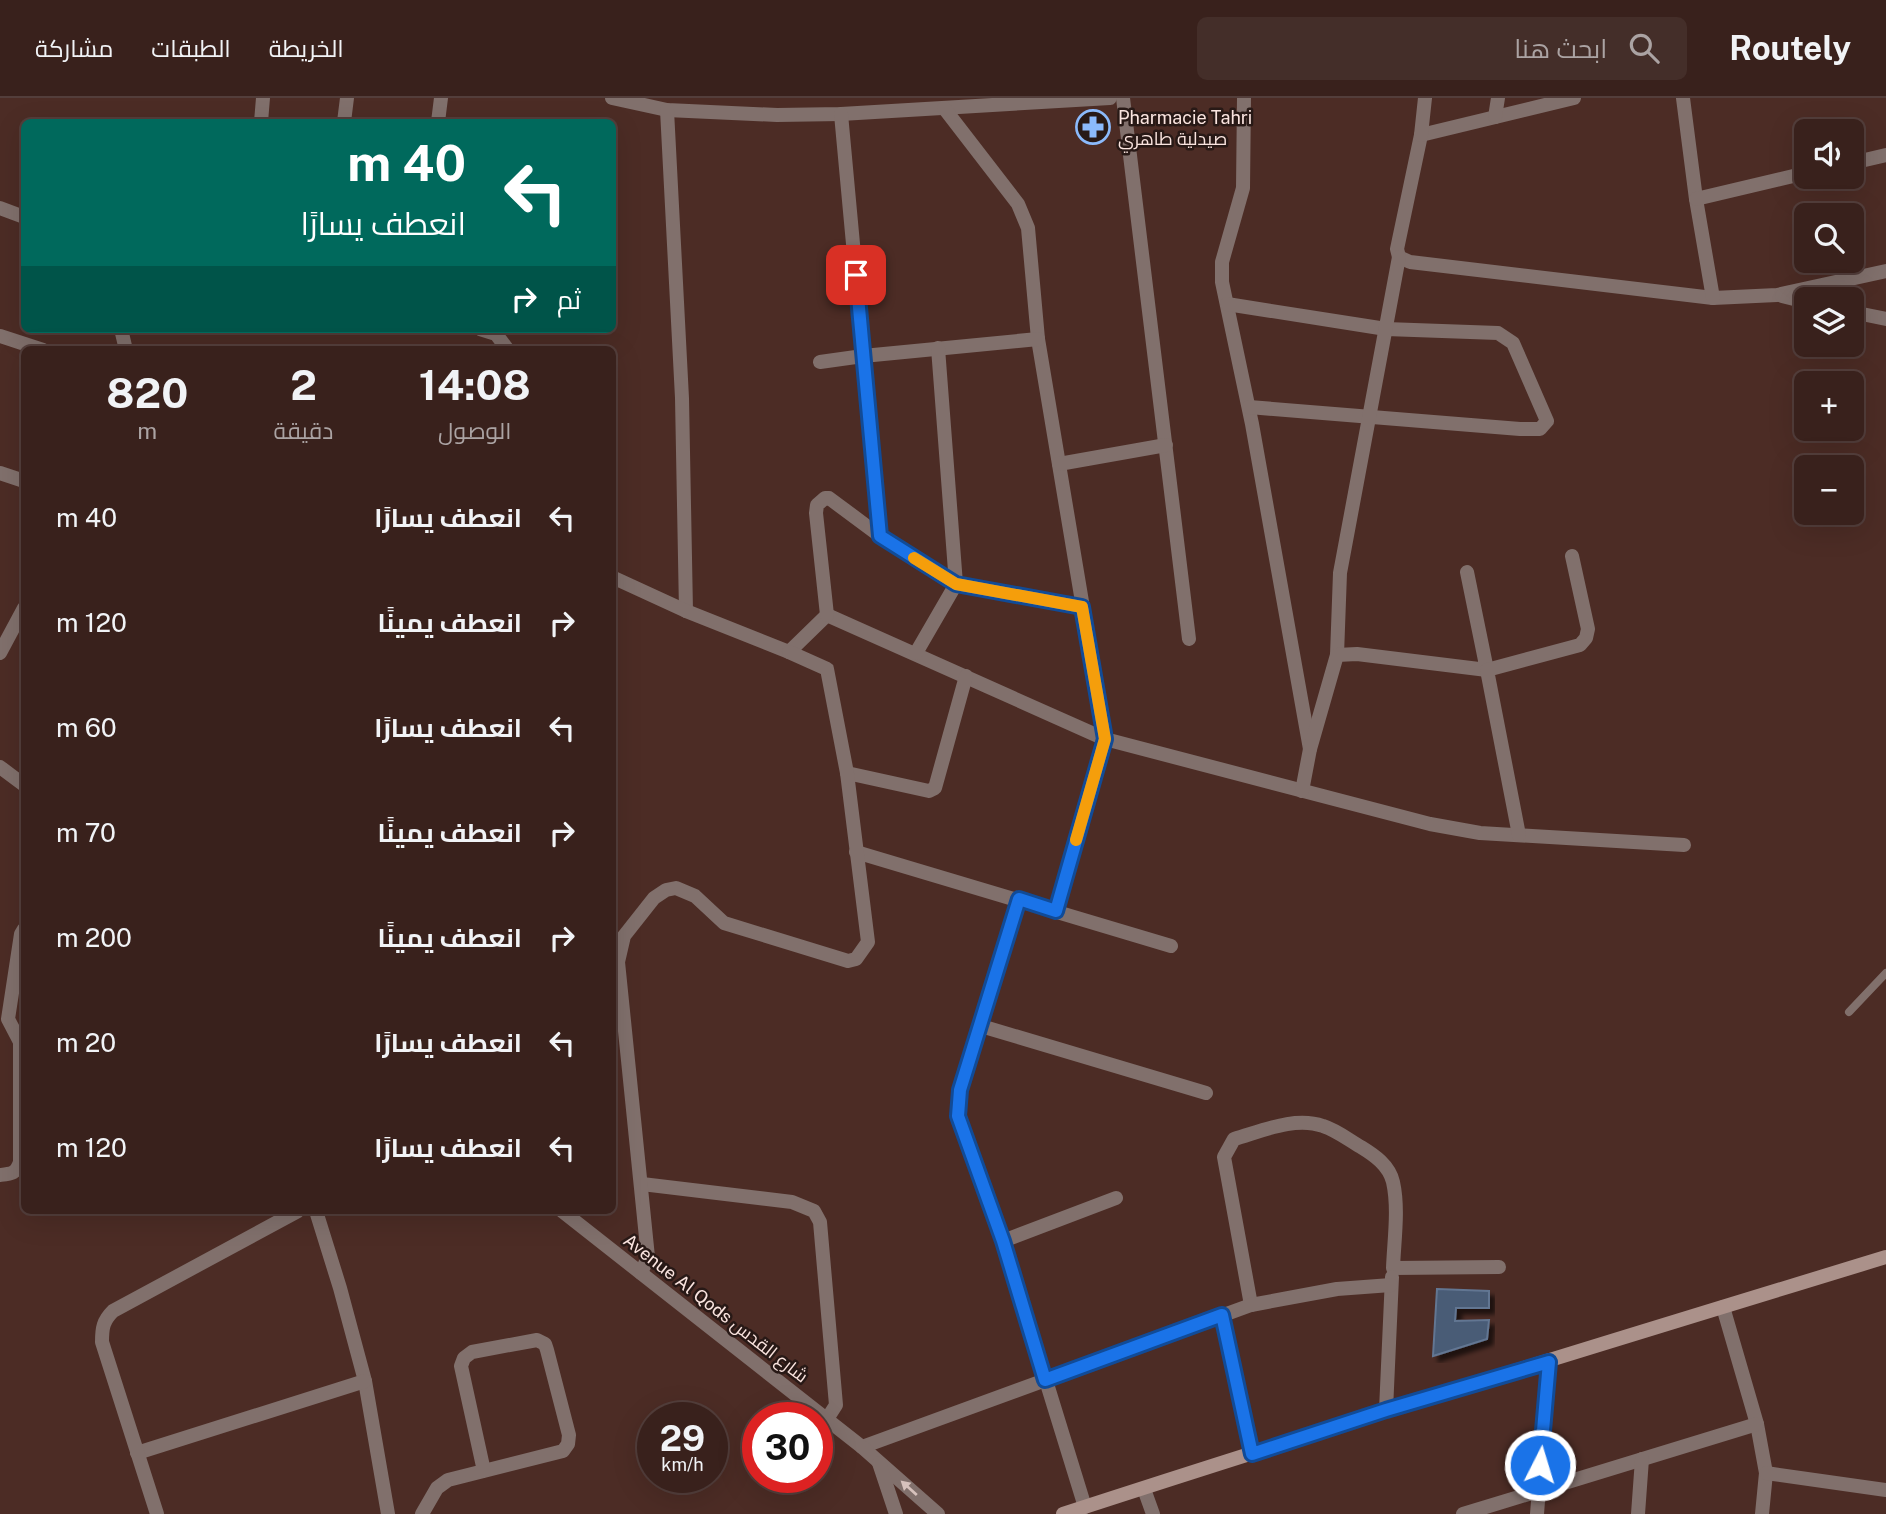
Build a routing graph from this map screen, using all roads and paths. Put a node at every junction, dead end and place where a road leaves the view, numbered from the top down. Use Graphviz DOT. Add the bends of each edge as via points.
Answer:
graph roads {
  1 [pos="263,98"];
  2 [pos="347,98"];
  3 [pos="441,98"];
  4 [pos="612,98"];
  5 [pos="776,98"];
  6 [pos="1111,98"];
  7 [pos="1124,98"];
  8 [pos="1244,98"];
  9 [pos="1425,98"];
  10 [pos="1498,98"];
  11 [pos="1574,98"];
  12 [pos="1683,98"];
  13 [pos="944,108"];
  14 [pos="667,110"];
  15 [pos="841,114"];
  16 [pos="777,115"];
  17 [pos="1495,117"];
  18 [pos="261,119"];
  19 [pos="344,119"];
  20 [pos="438,119"];
  21 [pos="1421,135"];
  22 [pos="1886,155"];
  23 [pos="1864,160"];
  24 [pos="1794,176"];
  25 [pos="1696,198"];
  26 [pos="0,208"];
  27 [pos="21,216"];
  28 [pos="1399,257"];
  29 [pos="1886,271"];
  30 [pos="1777,295"];
  31 [pos="1713,298"];
  32 [pos="1794,299"];
  33 [pos="1227,303"];
  34 [pos="1864,314"];
  35 [pos="1886,319"];
  36 [pos="1385,329"];
  37 [pos="493,333"];
  38 [pos="0,336"];
  39 [pos="1038,340"];
  40 [pos="31,346"];
  41 [pos="505,346"];
  42 [pos="939,348"];
  43 [pos="863,356"];
  44 [pos="820,362"];
  45 [pos="1249,407"];
  46 [pos="1370,417"];
  47 [pos="1166,445"];
  48 [pos="1059,464"];
  49 [pos="0,474"];
  50 [pos="21,480"];
  51 [pos="880,536"];
  52 [pos="1572,556"];
  53 [pos="1467,572"];
  54 [pos="616,580"];
  55 [pos="956,584"];
  56 [pos="1082,607"];
  57 [pos="686,611"];
  58 [pos="21,614"];
  59 [pos="827,615"];
  60 [pos="1189,639"];
  61 [pos="789,652"];
  62 [pos="0,653"];
  63 [pos="916,653"];
  64 [pos="1337,654"];
  65 [pos="1487,670"];
  66 [pos="966,676"];
  67 [pos="1105,739"];
  68 [pos="1310,749"];
  69 [pos="0,766"];
  70 [pos="848,773"];
  71 [pos="21,783"];
  72 [pos="1303,791"];
  73 [pos="1519,835"];
  74 [pos="1684,845"];
  75 [pos="856,852"];
  76 [pos="1019,899"];
  77 [pos="1056,911"];
  78 [pos="21,934"];
  79 [pos="1171,946"];
  80 [pos="1886,973"];
  81 [pos="1849,1012"];
  82 [pos="981,1026"];
  83 [pos="1206,1093"];
  84 [pos="0,1175"];
  85 [pos="642,1184"];
  86 [pos="1116,1198"];
  87 [pos="292,1214"];
  88 [pos="317,1214"];
  89 [pos="566,1214"];
  90 [pos="1003,1241"];
  91 [pos="1886,1257"];
  92 [pos="1499,1267"];
  93 [pos="1393,1269"];
  94 [pos="641,1273"];
  95 [pos="1391,1284"];
  96 [pos="1251,1305"];
  97 [pos="1723,1307"];
  98 [pos="1222,1315"];
  99 [pos="1549,1362"];
  100 [pos="1045,1380"];
  101 [pos="365,1381"];
  102 [pos="805,1402"];
  103 [pos="833,1410"];
  104 [pos="1386,1410"];
  105 [pos="833,1424"];
  106 [pos="1757,1424"];
  107 [pos="862,1447"];
  108 [pos="137,1453"];
  109 [pos="1252,1454"];
  110 [pos="1642,1459"];
  111 [pos="879,1461"];
  112 [pos="484,1471"];
  113 [pos="1766,1473"];
  114 [pos="1144,1489"];
  115 [pos="1886,1490"];
  116 [pos="1538,1491"];
  117 [pos="1085,1507"];
  118 [pos="157,1514"];
  119 [pos="388,1514"];
  120 [pos="422,1514"];
  121 [pos="896,1514"];
  122 [pos="938,1514"];
  123 [pos="1063,1514"];
  124 [pos="1153,1514"];
  125 [pos="1463,1514"];
  126 [pos="1537,1514"];
  127 [pos="1638,1514"];
  128 [pos="1762,1514"];
  1 -- 18 [label="street"];
  2 -- 19 [label="street"];
  3 -- 20 [label="street"];
  4 -- 14 [label="street"];
  5 -- 16 [label="street"];
  6 -- 13 [label="street"];
  7 -- 47 [label="street"];
  8 -- 33 [label="street" via="1243,188 1222,262"];
  9 -- 21 [label="street"];
  10 -- 17 [label="street"];
  11 -- 17 [label="street"];
  12 -- 25 [label="street"];
  13 -- 15 [label="street"];
  13 -- 39 [label="street" via="1018,204 1028,228"];
  14 -- 16 [label="street"];
  14 -- 57 [label="street" via="682,398"];
  15 -- 16 [label="street"];
  15 -- 43 [label="street"];
  17 -- 21 [label="street"];
  21 -- 28 [label="street"];
  22 -- 23 [label="street"];
  24 -- 25 [label="street"];
  25 -- 31 [label="street"];
  26 -- 27 [label="street"];
  28 -- 31 [label="street"];
  28 -- 36 [label="street"];
  29 -- 30 [label="street"];
  30 -- 31 [label="street"];
  30 -- 32 [label="street"];
  33 -- 36 [label="street"];
  33 -- 45 [label="street"];
  34 -- 35 [label="street"];
  36 -- 46 [label="street"];
  36 -- 46 [label="street" via="1498,334 1513,343 1546,421 1540,429 1520,429"];
  37 -- 41 [label="street"];
  38 -- 40 [label="street"];
  39 -- 42 [label="street"];
  39 -- 48 [label="street"];
  42 -- 43 [label="street"];
  42 -- 55 [label="street"];
  43 -- 44 [label="street"];
  43 -- 51 [label="street"];
  45 -- 46 [label="street"];
  45 -- 68 [label="street"];
  46 -- 64 [label="street" via="1340,573"];
  47 -- 48 [label="street"];
  47 -- 60 [label="street"];
  48 -- 56 [label="street"];
  49 -- 50 [label="street"];
  51 -- 55 [label="street"];
  51 -- 59 [label="street" via="829,498 817,505"];
  52 -- 65 [label="street" via="1586,638 1580,645"];
  53 -- 65 [label="street"];
  54 -- 57 [label="street"];
  55 -- 56 [label="street"];
  55 -- 63 [label="street"];
  56 -- 67 [label="street"];
  57 -- 61 [label="street"];
  58 -- 62 [label="street"];
  59 -- 61 [label="street"];
  59 -- 63 [label="street"];
  61 -- 70 [label="street" via="827,669"];
  63 -- 66 [label="street"];
  64 -- 65 [label="street"];
  64 -- 68 [label="street"];
  65 -- 73 [label="street"];
  66 -- 67 [label="street"];
  66 -- 70 [label="street" via="935,788 929,791"];
  67 -- 72 [label="street"];
  67 -- 77 [label="street"];
  68 -- 72 [label="street"];
  69 -- 71 [label="street"];
  70 -- 75 [label="street"];
  72 -- 73 [label="street" via="1430,824"];
  73 -- 74 [label="street"];
  75 -- 76 [label="street"];
  75 -- 85 [label="street" via="868,942 856,959 848,961 724,923 695,895 676,888 654,898 624,936 618,962"];
  76 -- 77 [label="street"];
  76 -- 82 [label="street"];
  77 -- 79 [label="street"];
  78 -- 84 [label="street" via="8,1019 20,1042 20,1162 12,1174"];
  80 -- 81 [label="lane"];
  82 -- 83 [label="street"];
  82 -- 90 [label="street" via="960,1090 958,1116"];
  85 -- 94 [label="street" via="648,1257"];
  85 -- 103 [label="street" via="792,1202 814,1211 820,1222"];
  86 -- 90 [label="street"];
  87 -- 108 [label="street" via="113,1311 106,1319 102,1342"];
  88 -- 101 [label="street"];
  89 -- 94 [label="street, Avenue Al Qods شارع القدس"];
  90 -- 100 [label="street"];
  91 -- 97 [label="main road"];
  92 -- 93 [label="street"];
  93 -- 95 [label="street"];
  93 -- 96 [label="street" via="1393,1181 1385,1166 1326,1126 1297,1122 1260,1131 1234,1139 1224,1157"];
  94 -- 102 [label="street, Avenue Al Qods شارع القدس"];
  95 -- 96 [label="street"];
  95 -- 104 [label="street"];
  96 -- 98 [label="street"];
  97 -- 99 [label="main road"];
  97 -- 106 [label="street"];
  98 -- 100 [label="street"];
  98 -- 109 [label="street"];
  99 -- 104 [label="main road"];
  99 -- 116 [label="street"];
  100 -- 107 [label="street"];
  100 -- 117 [label="street"];
  101 -- 108 [label="street"];
  101 -- 119 [label="street"];
  104 -- 109 [label="main road"];
  105 -- 107 [label="street, Avenue Al Qods شارع القدس"];
  106 -- 110 [label="street"];
  106 -- 113 [label="street"];
  107 -- 111 [label="street, Avenue Al Qods شارع القدس"];
  108 -- 118 [label="street"];
  109 -- 114 [label="main road"];
  110 -- 116 [label="street"];
  110 -- 127 [label="street"];
  111 -- 121 [label="street"];
  122 -- 111 [label="street, Avenue Al Qods شارع القدس, one-way"];
  112 -- 112 [label="street" via="563,1451 568,1444 547,1350 537,1340 464,1357 461,1366"];
  112 -- 120 [label="street" via="448,1480 437,1488"];
  113 -- 115 [label="street"];
  113 -- 128 [label="street"];
  114 -- 117 [label="main road"];
  114 -- 124 [label="street"];
  116 -- 125 [label="street"];
  116 -- 126 [label="street"];
  117 -- 123 [label="main road"];
}
